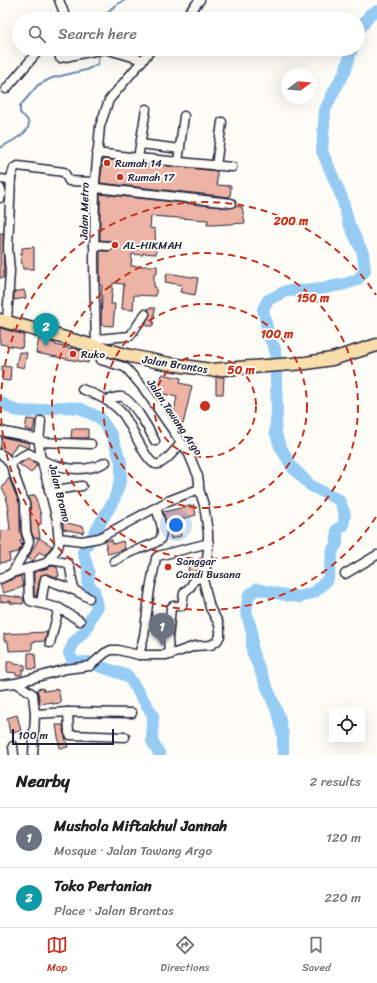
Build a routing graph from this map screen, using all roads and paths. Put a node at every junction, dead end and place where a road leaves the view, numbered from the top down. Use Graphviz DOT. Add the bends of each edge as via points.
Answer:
graph roads {
  1 [pos="59,0"];
  2 [pos="200,0"];
  3 [pos="64,12"];
  4 [pos="189,12"];
  5 [pos="34,56"];
  6 [pos="60,56"];
  7 [pos="70,56"];
  8 [pos="127,56"];
  9 [pos="146,56"];
  10 [pos="143,60"];
  11 [pos="6,89"];
  12 [pos="146,109"];
  13 [pos="184,116"];
  14 [pos="222,122"];
  15 [pos="141,144"];
  16 [pos="180,149"];
  17 [pos="97,153"];
  18 [pos="138,158"];
  19 [pos="178,162"];
  20 [pos="216,166"];
  21 [pos="232,167"];
  22 [pos="0,179"];
  23 [pos="11,179"];
  24 [pos="96,185"];
  25 [pos="0,188"];
  26 [pos="0,198"];
  27 [pos="231,203"];
  28 [pos="94,245"];
  29 [pos="109,246"];
  30 [pos="145,314"];
  31 [pos="4,320"];
  32 [pos="99,345"];
  33 [pos="377,345"];
  34 [pos="82,389"];
  35 [pos="107,400"];
  36 [pos="41,421"];
  37 [pos="0,431"];
  38 [pos="39,440"];
  39 [pos="155,441"];
  40 [pos="91,444"];
  41 [pos="181,444"];
  42 [pos="0,454"];
  43 [pos="41,461"];
  44 [pos="106,462"];
  45 [pos="10,463"];
  46 [pos="82,486"];
  47 [pos="199,489"];
  48 [pos="49,491"];
  49 [pos="156,508"];
  50 [pos="59,538"];
  51 [pos="209,543"];
  52 [pos="377,554"];
  53 [pos="114,561"];
  54 [pos="46,562"];
  55 [pos="28,569"];
  56 [pos="12,573"];
  57 [pos="345,574"];
  58 [pos="204,577"];
  59 [pos="0,579"];
  60 [pos="45,579"];
  61 [pos="74,590"];
  62 [pos="89,598"];
  63 [pos="40,603"];
  64 [pos="59,608"];
  65 [pos="80,621"];
  66 [pos="50,643"];
  67 [pos="139,655"];
  68 [pos="169,655"];
  69 [pos="16,683"];
  70 [pos="0,685"];
  71 [pos="68,712"];
  72 [pos="132,713"];
  73 [pos="35,714"];
  74 [pos="125,737"];
  75 [pos="13,746"];
  76 [pos="14,755"];
  77 [pos="33,755"];
  1 -- 3 [label="street"];
  2 -- 4 [label="street"];
  5 -- 11 [label="street"];
  6 -- 7 [label="street"];
  8 -- 10 [label="street"];
  9 -- 10 [label="street, Jalan Metro"];
  10 -- 17 [label="street, Jalan Metro" via="109,100 100,126"];
  12 -- 15 [label="street"];
  13 -- 16 [label="street"];
  14 -- 20 [label="street"];
  15 -- 16 [label="street"];
  15 -- 18 [label="street"];
  16 -- 19 [label="street"];
  17 -- 18 [label="street"];
  17 -- 24 [label="street, Jalan Metro"];
  18 -- 19 [label="street"];
  19 -- 20 [label="street"];
  20 -- 21 [label="street"];
  22 -- 23 [label="street"];
  23 -- 24 [label="street" via="14,168 18,166 64,172 69,181"];
  23 -- 31 [label="street" via="8,248 10,271"];
  24 -- 27 [label="street"];
  24 -- 28 [label="street, Jalan Metro"];
  25 -- 26 [label="street"];
  28 -- 29 [label="street"];
  28 -- 32 [label="street, Jalan Metro"];
  30 -- 32 [label="street" via="130,336"];
  31 -- 32 [label="main road, Jalan Brantas"];
  32 -- 33 [label="main road, Jalan Brantas" via="130,356 203,370 294,365 332,359"];
  32 -- 41 [label="street, Jalan Tawang Argo" via="101,360 128,369"];
  34 -- 35 [label="street"];
  35 -- 39 [label="street" via="119,397 126,399 140,415"];
  35 -- 41 [label="street" via="123,414 146,456 154,463 164,461"];
  36 -- 38 [label="street, Jalan Bromo"];
  37 -- 38 [label="street"];
  38 -- 40 [label="street"];
  38 -- 43 [label="street, Jalan Bromo"];
  41 -- 47 [label="street, Jalan Tawang Argo" via="188,452 195,469"];
  42 -- 45 [label="street"];
  43 -- 44 [label="street" via="84,470"];
  43 -- 45 [label="street" via="28,453"];
  43 -- 48 [label="street, Jalan Bromo"];
  45 -- 56 [label="street" via="26,507 26,532 29,541"];
  46 -- 48 [label="street"];
  47 -- 49 [label="street, Jalan Bromo"];
  47 -- 51 [label="street, Jalan Tawang Argo"];
  48 -- 50 [label="street, Jalan Bromo"];
  49 -- 50 [label="street, Jalan Bromo" via="99,538"];
  49 -- 53 [label="street" via="162,532 160,540"];
  50 -- 54 [label="street" via="57,549"];
  51 -- 58 [label="street, Jalan Tawang Argo"];
  51 -- 67 [label="street" via="156,558"];
  52 -- 57 [label="street"];
  54 -- 55 [label="street"];
  54 -- 60 [label="street"];
  54 -- 61 [label="street" via="68,563"];
  55 -- 56 [label="street"];
  55 -- 63 [label="street" via="29,600"];
  56 -- 59 [label="street"];
  58 -- 68 [label="street" via="194,580 184,593 182,606 171,608"];
  58 -- 68 [label="street, Jalan Tawang Argo" via="207,600 218,622 220,636 211,644 195,646"];
  60 -- 61 [label="street"];
  60 -- 63 [label="street"];
  61 -- 62 [label="street"];
  63 -- 64 [label="street"];
  64 -- 65 [label="street"];
  64 -- 66 [label="street"];
  67 -- 68 [label="street, Jalan Tawang Argo"];
  67 -- 69 [label="street, Jalan Tawang Argo" via="111,650 90,666 66,669"];
  69 -- 70 [label="street"];
  69 -- 73 [label="street" via="33,694"];
  71 -- 72 [label="street"];
  71 -- 73 [label="street"];
  71 -- 74 [label="street" via="70,735"];
  73 -- 77 [label="street"];
  75 -- 76 [label="street"];
}
